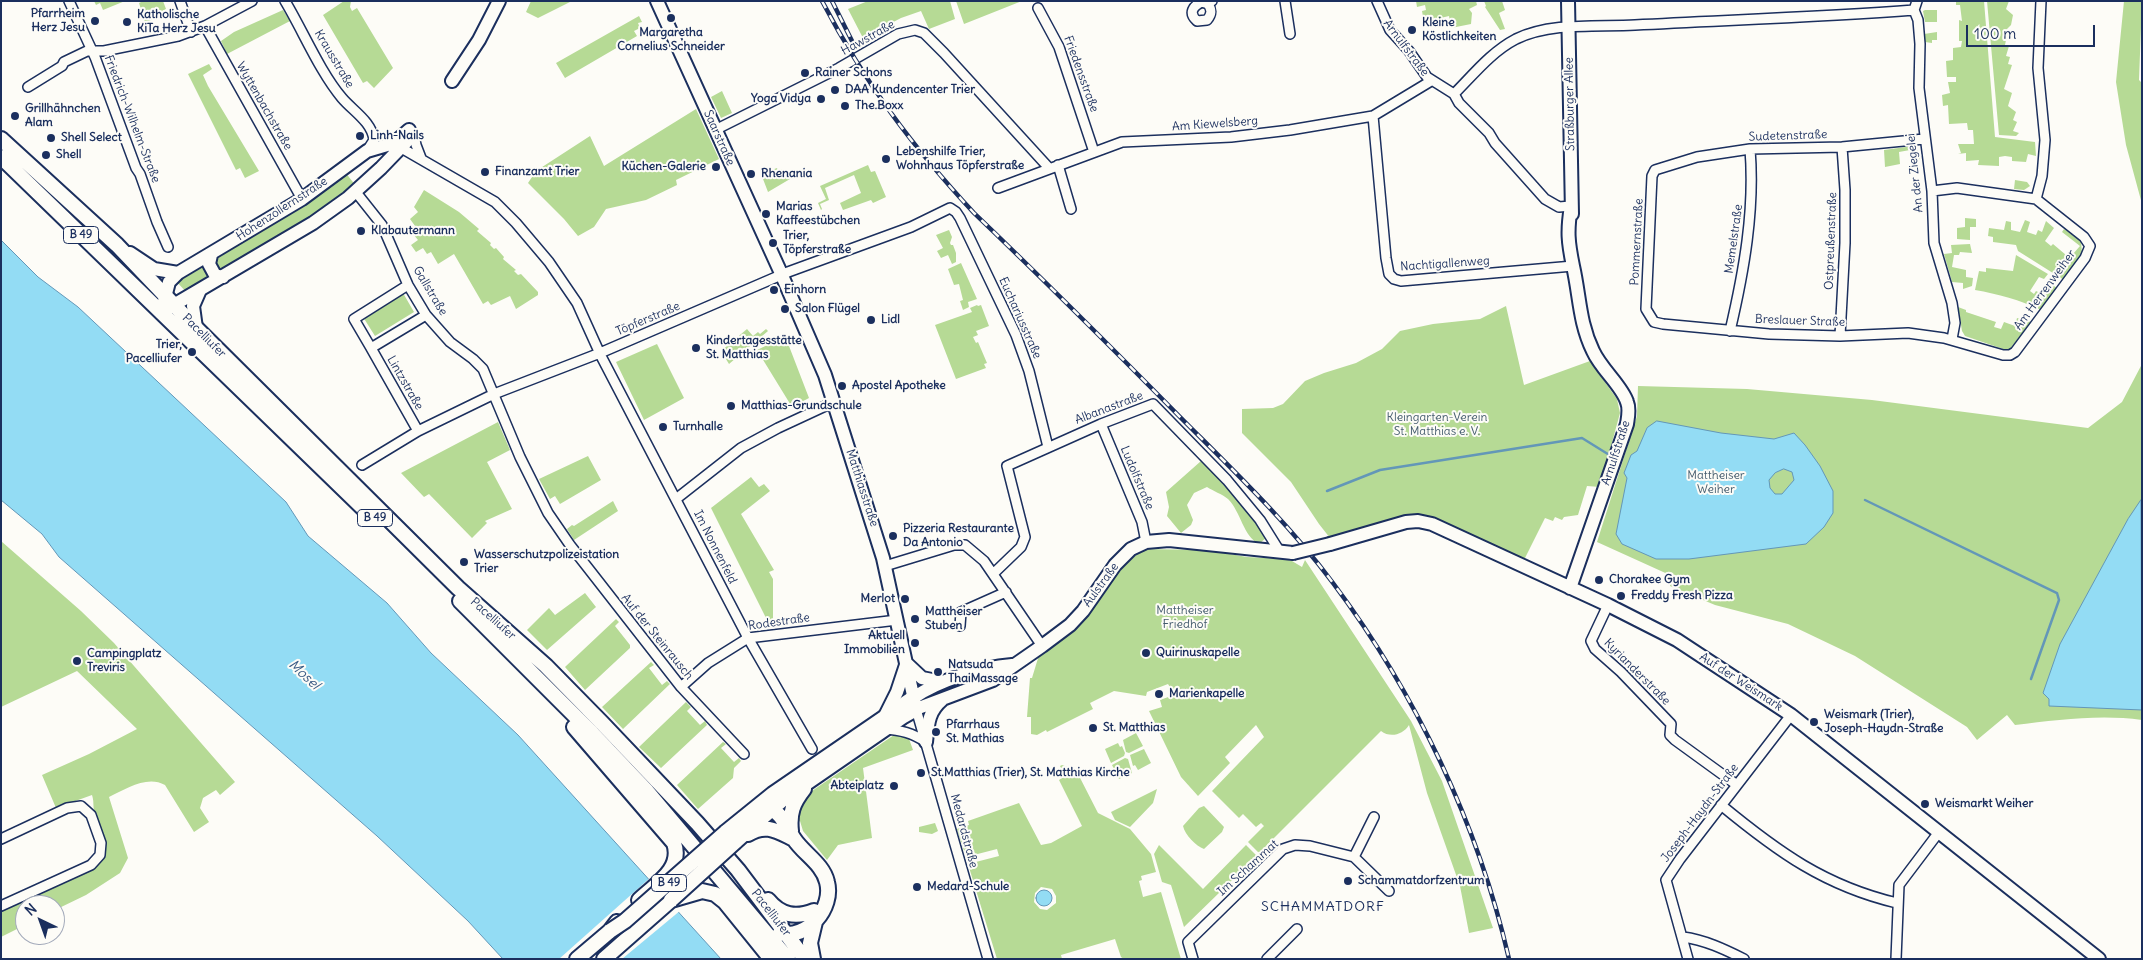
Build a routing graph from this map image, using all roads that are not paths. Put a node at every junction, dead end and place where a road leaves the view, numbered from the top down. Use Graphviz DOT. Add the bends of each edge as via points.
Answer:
graph roads {
  1 [pos="69,1"];
  2 [pos="180,1"];
  3 [pos="252,1"];
  4 [pos="285,1"];
  5 [pos="499,1"];
  6 [pos="657,1"];
  7 [pos="1285,1"];
  8 [pos="1377,1"];
  9 [pos="1568,1"];
  10 [pos="2041,1"];
  11 [pos="1916,6"];
  12 [pos="1038,8"];
  13 [pos="205,26"];
  14 [pos="1569,27"];
  15 [pos="191,32"];
  16 [pos="1290,34"];
  17 [pos="93,52"];
  18 [pos="452,81"];
  19 [pos="1431,81"];
  20 [pos="28,87"];
  21 [pos="1454,94"];
  22 [pos="1372,116"];
  23 [pos="716,130"];
  24 [pos="412,132"];
  25 [pos="1,139"];
  26 [pos="1924,139"];
  27 [pos="397,145"];
  28 [pos="1842,148"];
  29 [pos="1750,149"];
  30 [pos="367,150"];
  31 [pos="1094,152"];
  32 [pos="1,157"];
  33 [pos="421,158"];
  34 [pos="1054,166"];
  35 [pos="381,168"];
  36 [pos="1655,170"];
  37 [pos="998,188"];
  38 [pos="355,191"];
  39 [pos="1932,191"];
  40 [pos="302,199"];
  41 [pos="2036,199"];
  42 [pos="1571,206"];
  43 [pos="950,208"];
  44 [pos="1070,209"];
  45 [pos="117,245"];
  46 [pos="168,247"];
  47 [pos="211,254"];
  48 [pos="1574,266"];
  49 [pos="178,273"];
  50 [pos="782,275"];
  51 [pos="223,277"];
  52 [pos="408,285"];
  53 [pos="200,290"];
  54 [pos="169,300"];
  55 [pos="161,313"];
  56 [pos="426,315"];
  57 [pos="1649,316"];
  58 [pos="196,328"];
  59 [pos="1730,331"];
  60 [pos="1840,336"];
  61 [pos="1952,340"];
  62 [pos="371,348"];
  63 [pos="600,353"];
  64 [pos="494,394"];
  65 [pos="834,402"];
  66 [pos="1101,424"];
  67 [pos="418,430"];
  68 [pos="1048,447"];
  69 [pos="362,465"];
  70 [pos="676,499"];
  71 [pos="1146,542"];
  72 [pos="1330,544"];
  73 [pos="1280,552"];
  74 [pos="885,566"];
  75 [pos="994,573"];
  76 [pos="1570,588"];
  77 [pos="1006,592"];
  78 [pos="1608,605"];
  79 [pos="897,620"];
  80 [pos="960,626"];
  81 [pos="748,638"];
  82 [pos="1042,646"];
  83 [pos="906,663"];
  84 [pos="1012,666"];
  85 [pos="944,682"];
  86 [pos="681,687"];
  87 [pos="550,691"];
  88 [pos="946,697"];
  89 [pos="915,704"];
  90 [pos="1791,716"];
  91 [pos="885,722"];
  92 [pos="926,742"];
  93 [pos="812,749"];
  94 [pos="744,754"];
  95 [pos="815,777"];
  96 [pos="1737,785"];
  97 [pos="772,794"];
  98 [pos="1721,805"];
  99 [pos="753,810"];
  100 [pos="770,810"];
  101 [pos="1374,817"];
  102 [pos="1939,832"];
  103 [pos="789,834"];
  104 [pos="730,837"];
  105 [pos="1,838"];
  106 [pos="1354,857"];
  107 [pos="754,890"];
  108 [pos="1389,891"];
  109 [pos="671,900"];
  110 [pos="1897,903"];
  111 [pos="1,906"];
  112 [pos="815,916"];
  113 [pos="764,928"];
  114 [pos="1297,929"];
  115 [pos="610,930"];
  116 [pos="788,935"];
  117 [pos="1683,937"];
  118 [pos="2086,954"];
  119 [pos="787,957"];
  120 [pos="578,959"];
  121 [pos="604,959"];
  122 [pos="771,959"];
  123 [pos="805,959"];
  124 [pos="813,959"];
  125 [pos="988,959"];
  126 [pos="1193,959"];
  127 [pos="1267,959"];
  128 [pos="1688,959"];
  129 [pos="1744,959"];
  130 [pos="1896,959"];
  131 [pos="2100,959"];
  1 -- 17 [label="street, Friedrich-Wilhelm-Straße"];
  2 -- 15 [label="street"];
  3 -- 13 [label="street"];
  4 -- 30 [label="street, Krausstraße" via="341,98 373,131 374,140"];
  5 -- 18 [label="street" via="479,40"];
  6 -- 23 [label="street, Saarstraße"];
  7 -- 16 [label="street"];
  8 -- 19 [label="street, Arnulfstraße" via="1390,30"];
  9 -- 14 [label="street, Straßburger Allee"];
  10 -- 41 [label="street" via="2038,68 2045,140"];
  11 -- 14 [label="street" via="1746,20"];
  11 -- 26 [label="street, An der Ziegelei"];
  12 -- 31 [label="street, Friedensstraße" via="1059,47"];
  13 -- 15 [label="street"];
  13 -- 40 [label="street, Wyttenbachstraße"];
  14 -- 21 [label="street" via="1531,33 1502,47"];
  14 -- 42 [label="street, Straßburger Allee"];
  15 -- 17 [label="street"];
  17 -- 20 [label="street" via="86,51 64,62"];
  17 -- 46 [label="street, Friedrich-Wilhelm-Straße"];
  19 -- 21 [label="street, Arnulfstraße"];
  19 -- 22 [label="street, Am Kiewelsberg"];
  21 -- 42 [label="street, Arnulfstraße" via="1545,199 1559,207"];
  22 -- 31 [label="street, Am Kiewelsberg" via="1231,137 1122,142"];
  22 -- 48 [label="street, Nachtigallenweg" via="1385,252 1389,274 1394,279"];
  23 -- 34 [label="street, Hawstraße" via="839,68 898,34 915,30 924,33"];
  23 -- 50 [label="street, Saarstraße"];
  24 -- 27 [label="street, Hohenzollernstraße"];
  24 -- 33 [label="street"];
  25 -- 45 [label="main road, B 49"];
  26 -- 28 [label="street, Sudetenstraße"];
  26 -- 39 [label="street, An der Ziegelei"];
  27 -- 30 [label="street, Hohenzollernstraße"];
  27 -- 33 [label="street, Im Nonnenfeld"];
  27 -- 35 [label="street, Hohenzollernstraße"];
  28 -- 29 [label="street, Sudetenstraße"];
  28 -- 60 [label="street, Ostpreußenstraße" via="1845,234"];
  29 -- 36 [label="street, Sudetenstraße" via="1697,157"];
  29 -- 59 [label="street, Memelstraße" via="1753,177 1748,239"];
  30 -- 35 [label="street" via="378,156"];
  30 -- 40 [label="street, Hohenzollernstraße"];
  31 -- 34 [label="street, Am Kiewelsberg"];
  32 -- 55 [label="main road, B 49"];
  33 -- 63 [label="street, Im Nonnenfeld" via="495,202 516,223 549,262 577,303"];
  34 -- 37 [label="street, Am Kiewelsberg"];
  34 -- 44 [label="street"];
  35 -- 38 [label="street, Hohenzollernstraße"];
  36 -- 57 [label="street, Pommernstraße" via="1652,176 1646,309"];
  38 -- 51 [label="street, Hohenzollernstraße" via="313,223"];
  38 -- 52 [label="street, Gallstraße" via="382,225"];
  39 -- 41 [label="street" via="1958,188"];
  39 -- 61 [label="street, An der Ziegelei" via="1934,243 1955,323"];
  40 -- 47 [label="street, Hohenzollernstraße"];
  41 -- 61 [label="street, Am Herrenweiher" via="2084,237 2090,246 2086,257 2015,352 2003,355"];
  42 -- 48 [label="street, Arnulfstraße" via="1577,253"];
  43 -- 50 [label="street, Töpferstraße" via="911,227"];
  43 -- 68 [label="street, Euchariusstraße" via="960,218 1016,335 1029,371"];
  45 -- 49 [label="street" via="154,269"];
  45 -- 54 [label="main road, B 49"];
  47 -- 49 [label="street, Hohenzollernstraße"];
  47 -- 51 [label="street" via="209,264 215,275"];
  48 -- 76 [label="street, Arnulfstraße" via="1579,310 1587,338 1602,367 1624,395 1629,409 1627,424"];
  49 -- 54 [label="street, Hohenzollernstraße" via="169,282"];
  50 -- 63 [label="street, Töpferstraße"];
  50 -- 65 [label="street, Matthiasstraße"];
  51 -- 53 [label="street, Hohenzollernstraße"];
  52 -- 56 [label="street, Gallstraße"];
  52 -- 62 [label="street, Lintzstraße" via="354,319"];
  53 -- 54 [label="street, Hohenzollernstraße"];
  53 -- 58 [label="street" via="194,306"];
  54 -- 55 [label="street, Hohenzollernstraße"];
  54 -- 58 [label="main road, Pacelliufer / B 49"];
  55 -- 87 [label="main road, Pacelliufer / B 49"];
  56 -- 62 [label="street, Lintzstraße"];
  56 -- 64 [label="street, Gallstraße" via="450,342 483,369"];
  57 -- 59 [label="street, Breslauer Straße" via="1654,322 1663,324"];
  58 -- 107 [label="main road, Pacelliufer / B 49" via="458,588 546,666 697,823"];
  59 -- 60 [label="street, Breslauer Straße"];
  60 -- 61 [label="street, Breslauer Straße" via="1908,333"];
  62 -- 67 [label="street, Lintzstraße"];
  63 -- 64 [label="street, Töpferstraße"];
  63 -- 70 [label="street, Im Nonnenfeld"];
  64 -- 67 [label="street, Töpferstraße"];
  64 -- 86 [label="street, Auf der Steinrausch" via="548,513 594,578"];
  65 -- 70 [label="street" via="742,448"];
  65 -- 74 [label="street, Matthiasstraße"];
  66 -- 68 [label="street, Albanastraße"];
  66 -- 71 [label="street, Ludolfstraße" via="1142,522"];
  66 -- 73 [label="street, Albanastraße" via="1153,404 1226,480 1260,520"];
  67 -- 69 [label="street, Töpferstraße"];
  68 -- 75 [label="street, Albanastraße" via="1007,466 1025,537 1021,546"];
  70 -- 81 [label="street, Im Nonnenfeld"];
  71 -- 73 [label="street, Aulstraße" via="1169,540"];
  71 -- 82 [label="street, Aulstraße" via="1131,549 1115,564 1083,611"];
  72 -- 73 [label="street, Aulstraße, bridge" via="1293,553"];
  72 -- 76 [label="street, Auf der Weismark" via="1418,521 1432,524"];
  74 -- 75 [label="street" via="954,545 965,545"];
  74 -- 79 [label="street, Matthiasstraße"];
  75 -- 77 [label="street"];
  76 -- 78 [label="street, Auf der Weismark"];
  77 -- 80 [label="street" via="961,612"];
  77 -- 82 [label="street"];
  78 -- 90 [label="street, Auf der Weismark" via="1677,640"];
  78 -- 96 [label="street, Kyrianderstraße" via="1591,641 1595,648 1671,724 1670,735 1675,740"];
  79 -- 81 [label="street, Rodestraße"];
  79 -- 83 [label="street, Matthiasstraße"];
  81 -- 86 [label="street, Rodestraße" via="708,663"];
  81 -- 93 [label="street, Im Nonnenfeld"];
  82 -- 84 [label="street, Aulstraße"];
  83 -- 85 [label="street" via="922,678"];
  83 -- 89 [label="street, Matthiasstraße"];
  83 -- 91 [label="street"];
  84 -- 85 [label="street, Aulstraße" via="994,667"];
  84 -- 88 [label="street, Aulstraße" via="993,680"];
  85 -- 89 [label="street, Aulstraße"];
  86 -- 94 [label="street, Auf der Steinrausch"];
  87 -- 113 [label="main road, Pacelliufer / B 49" via="646,790"];
  87 -- 115 [label="main road" via="569,722 671,837 676,849 676,862 666,875"];
  88 -- 89 [label="street, Aulstraße"];
  88 -- 92 [label="street" via="930,714"];
  89 -- 91 [label="main road"];
  89 -- 92 [label="street, Medardstraße"];
  90 -- 96 [label="street, Joseph-Haydn-Straße"];
  90 -- 102 [label="street, Auf der Weismark"];
  91 -- 92 [label="street"];
  91 -- 95 [label="main road"];
  91 -- 97 [label="main road"];
  92 -- 125 [label="street, Medardstraße"];
  95 -- 100 [label="main road"];
  95 -- 103 [label="main road" via="793,806"];
  96 -- 98 [label="street, Joseph-Haydn-Straße"];
  97 -- 99 [label="main road, B 49"];
  97 -- 100 [label="main road"];
  98 -- 110 [label="street" via="1756,834 1810,870 1865,895"];
  98 -- 117 [label="street, Joseph-Haydn-Straße" via="1666,880"];
  99 -- 100 [label="main road" via="763,807"];
  99 -- 104 [label="main road, B 49"];
  100 -- 103 [label="main road" via="779,815"];
  100 -- 104 [label="main road, B 49"];
  101 -- 106 [label="street"];
  102 -- 110 [label="street" via="1899,885"];
  102 -- 118 [label="street, Auf der Weismark"];
  103 -- 104 [label="main road" via="761,828"];
  103 -- 112 [label="main road" via="824,873 828,886 826,899"];
  104 -- 109 [label="main road, B 49, bridge"];
  104 -- 115 [label="main road, B 49, bridge"];
  105 -- 111 [label="street" via="67,808 82,806 91,815 101,843 100,855 91,865"];
  106 -- 108 [label="street"];
  106 -- 126 [label="street, Im Schammat" via="1310,846 1295,845 1283,849 1188,942"];
  107 -- 112 [label="main road" via="786,914"];
  107 -- 116 [label="main road, Pacelliufer"];
  109 -- 121 [label="main road, B 49"];
  109 -- 122 [label="main road" via="696,892 713,893 725,902"];
  110 -- 130 [label="street"];
  112 -- 116 [label="main road" via="800,933"];
  112 -- 124 [label="main road" via="810,943"];
  113 -- 116 [label="main road"];
  113 -- 119 [label="main road, Pacelliufer"];
  114 -- 127 [label="street"];
  115 -- 120 [label="main road, B 49"];
  116 -- 119 [label="main road"];
  116 -- 123 [label="main road, Pacelliufer"];
  117 -- 128 [label="street"];
  117 -- 129 [label="street" via="1702,939"];
  118 -- 131 [label="street, Auf der Weismark"];
}
